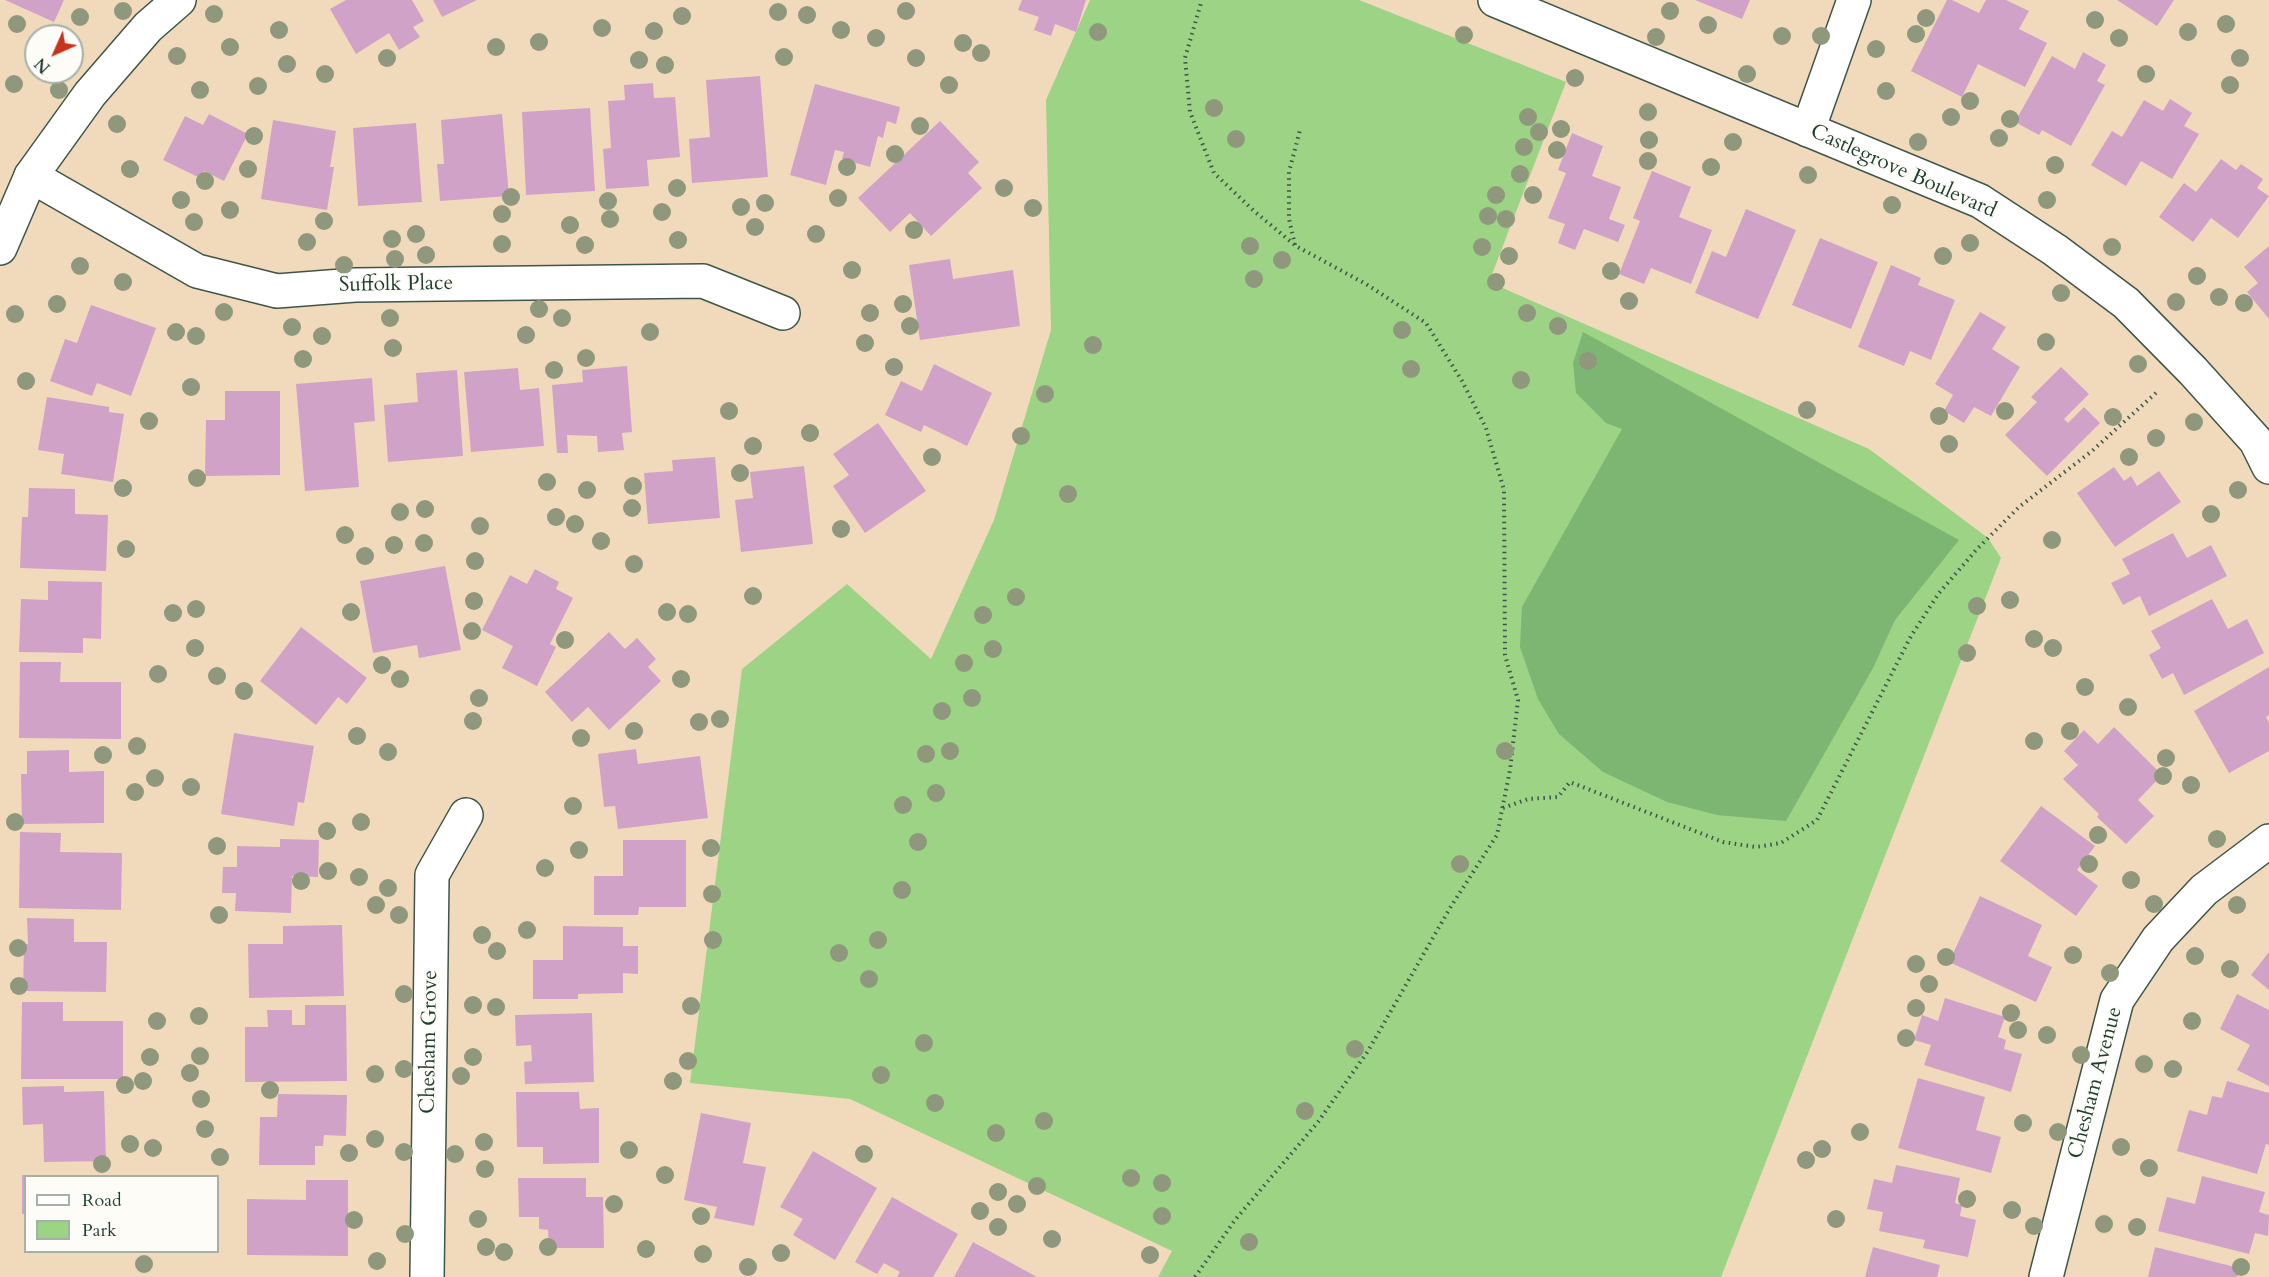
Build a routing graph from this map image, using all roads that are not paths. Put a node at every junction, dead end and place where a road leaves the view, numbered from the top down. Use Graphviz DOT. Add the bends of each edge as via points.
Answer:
graph roads {
  1 [pos="179,0"];
  2 [pos="1494,0"];
  3 [pos="1854,0"];
  4 [pos="1808,130"];
  5 [pos="31,176"];
  6 [pos="0,248"];
  7 [pos="783,314"];
  8 [pos="2265,446"];
  9 [pos="466,815"];
  10 [pos="2269,841"];
  11 [pos="427,1277"];
  12 [pos="2046,1277"];
  1 -- 5 [label="street" via="148,27 90,94"];
  2 -- 4 [label="street, Castlegrove Boulevard"];
  3 -- 4 [label="street"];
  4 -- 8 [label="street, Castlegrove Boulevard" via="1980,201 2055,250 2126,303"];
  5 -- 6 [label="street"];
  5 -- 7 [label="street, Suffolk Place" via="196,271 277,291 355,285 704,281"];
  9 -- 11 [label="street, Chesham Grove" via="432,875"];
  10 -- 12 [label="street, Chesham Avenue" via="2204,890 2158,939 2116,1000"];
}
